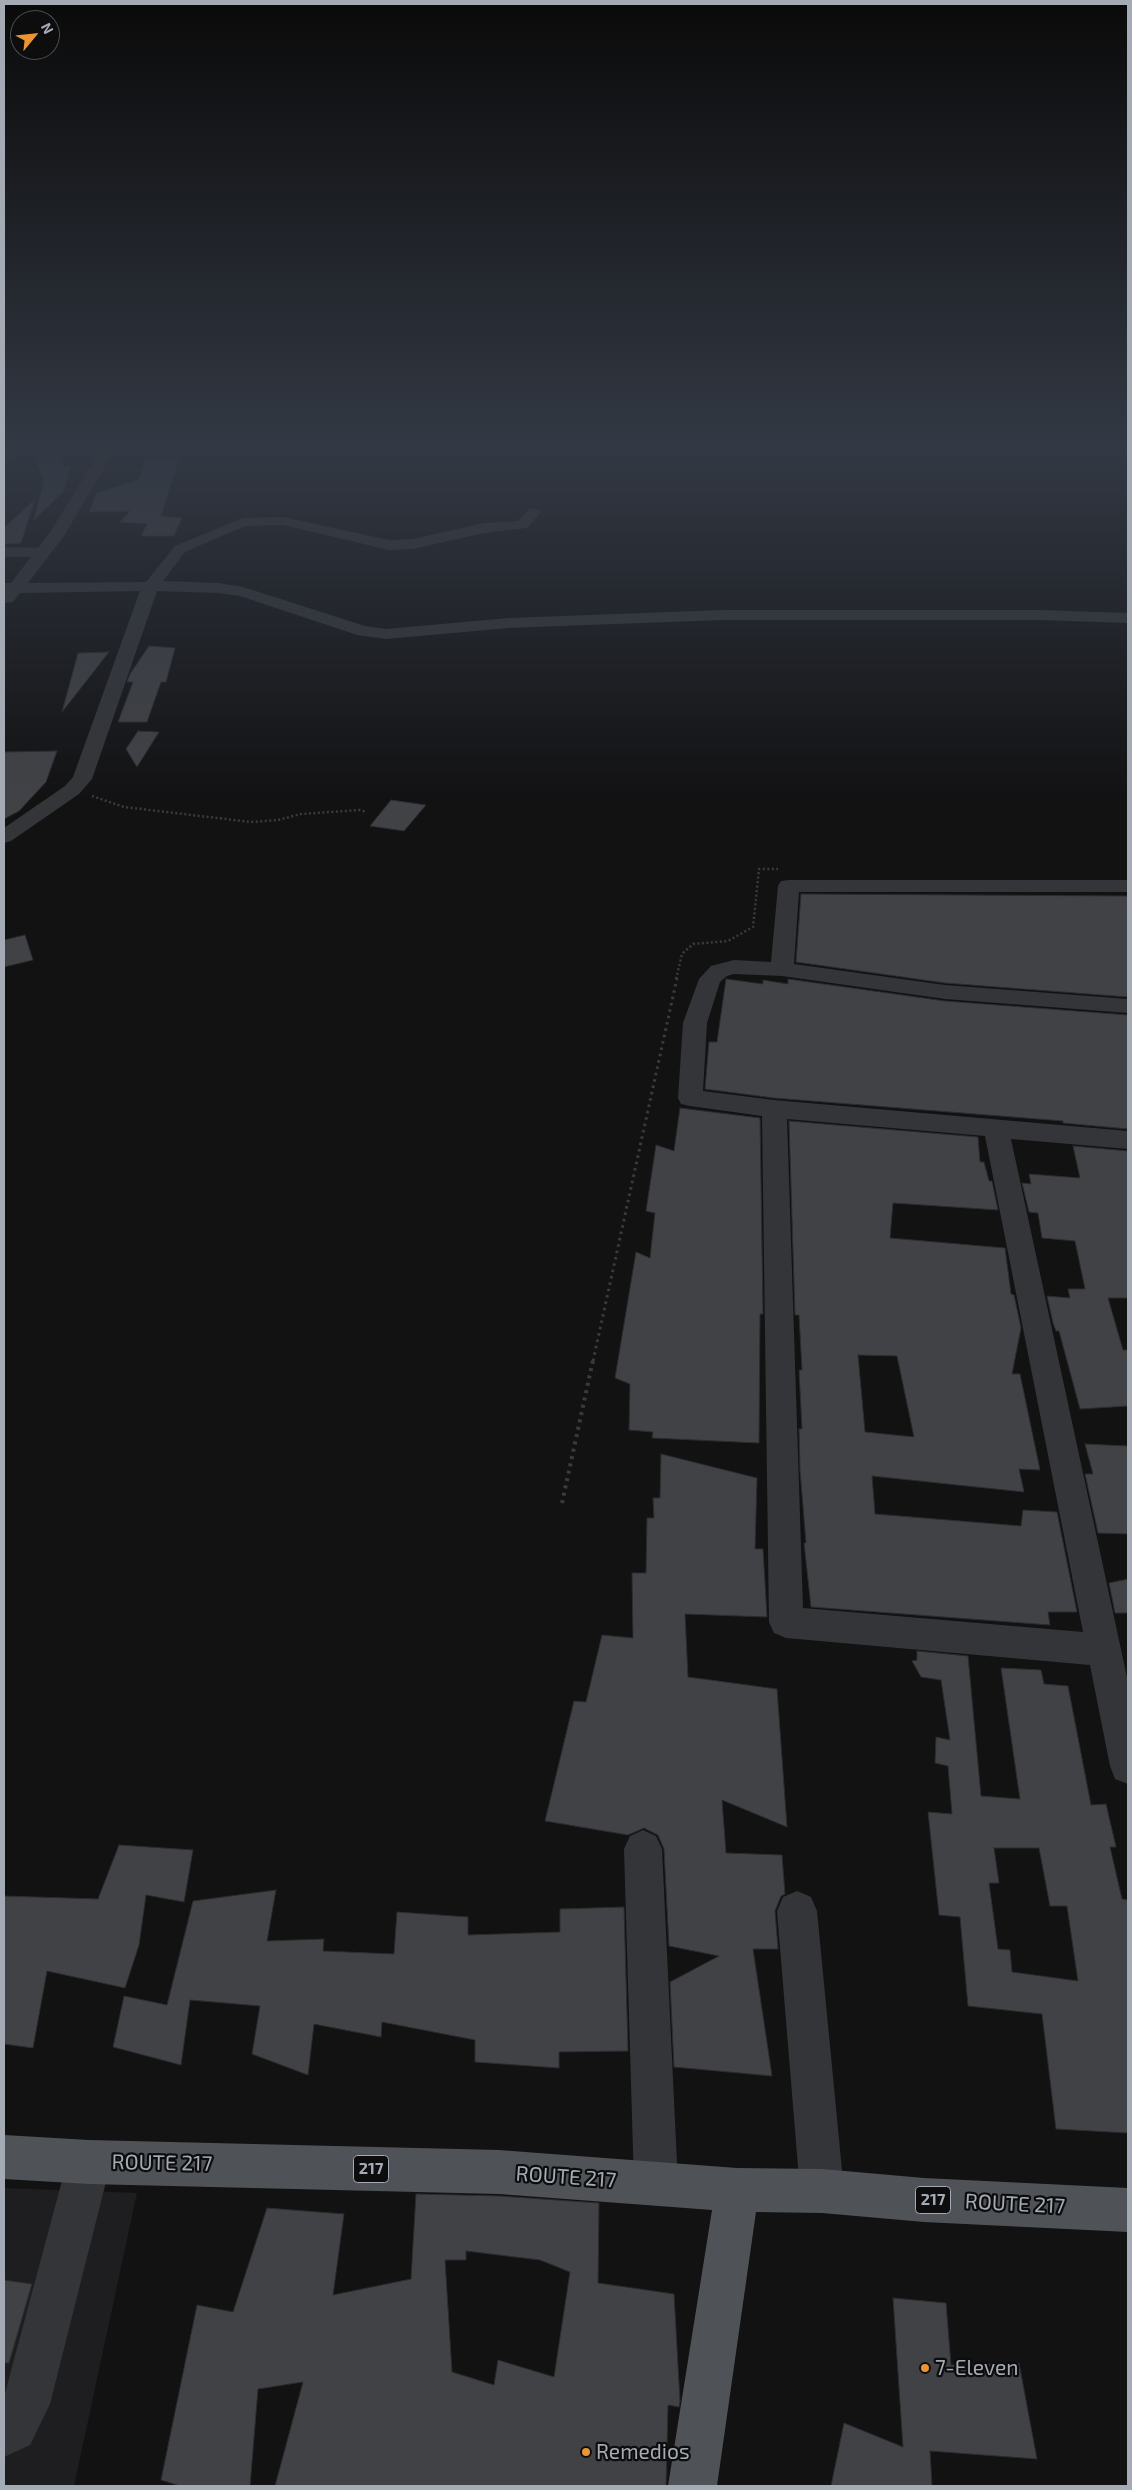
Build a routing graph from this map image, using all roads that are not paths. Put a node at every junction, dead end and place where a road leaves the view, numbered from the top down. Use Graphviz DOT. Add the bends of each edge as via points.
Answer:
graph roads {
  1 [pos="28,569"];
  2 [pos="164,569"];
  3 [pos="150,587"];
  4 [pos="10,588"];
  5 [pos="4,604"];
  6 [pos="1128,618"];
  7 [pos="4,837"];
  8 [pos="1128,886"];
  9 [pos="782,969"];
  10 [pos="1128,1006"];
  11 [pos="774,1109"];
  12 [pos="996,1127"];
  13 [pos="1128,1140"];
  14 [pos="1103,1650"];
  15 [pos="1128,1766"];
  16 [pos="643,1849"];
  17 [pos="796,1911"];
  18 [pos="4,2157"];
  19 [pos="89,2162"];
  20 [pos="656,2184"];
  21 [pos="737,2190"];
  22 [pos="822,2191"];
  23 [pos="1128,2210"];
  24 [pos="4,2433"];
  25 [pos="692,2486"];
  1 -- 4 [label="street"];
  2 -- 3 [label="street"];
  3 -- 4 [label="street"];
  3 -- 6 [label="street" via="184,586 243,592 363,631 386,634 509,622 722,615"];
  3 -- 7 [label="street" via="82,779 72,790"];
  4 -- 5 [label="street"];
  8 -- 9 [label="street" via="789,886"];
  9 -- 10 [label="street" via="946,992"];
  9 -- 11 [label="street" via="734,967 719,971 710,979 695,1023 690,1098"];
  11 -- 12 [label="street"];
  11 -- 14 [label="street" via="786,1622"];
  12 -- 13 [label="street"];
  12 -- 14 [label="street"];
  14 -- 15 [label="street"];
  16 -- 20 [label="street"];
  17 -- 22 [label="street"];
  18 -- 19 [label="main road, ROUTE 217 / 217"];
  19 -- 20 [label="main road, ROUTE 217 / 217" via="499,2172"];
  19 -- 24 [label="street" via="26,2404 13,2428"];
  20 -- 21 [label="main road, ROUTE 217 / 217"];
  21 -- 22 [label="main road, ROUTE 217 / 217"];
  21 -- 25 [label="main road"];
  22 -- 23 [label="main road, ROUTE 217 / 217" via="924,2200"];
}
